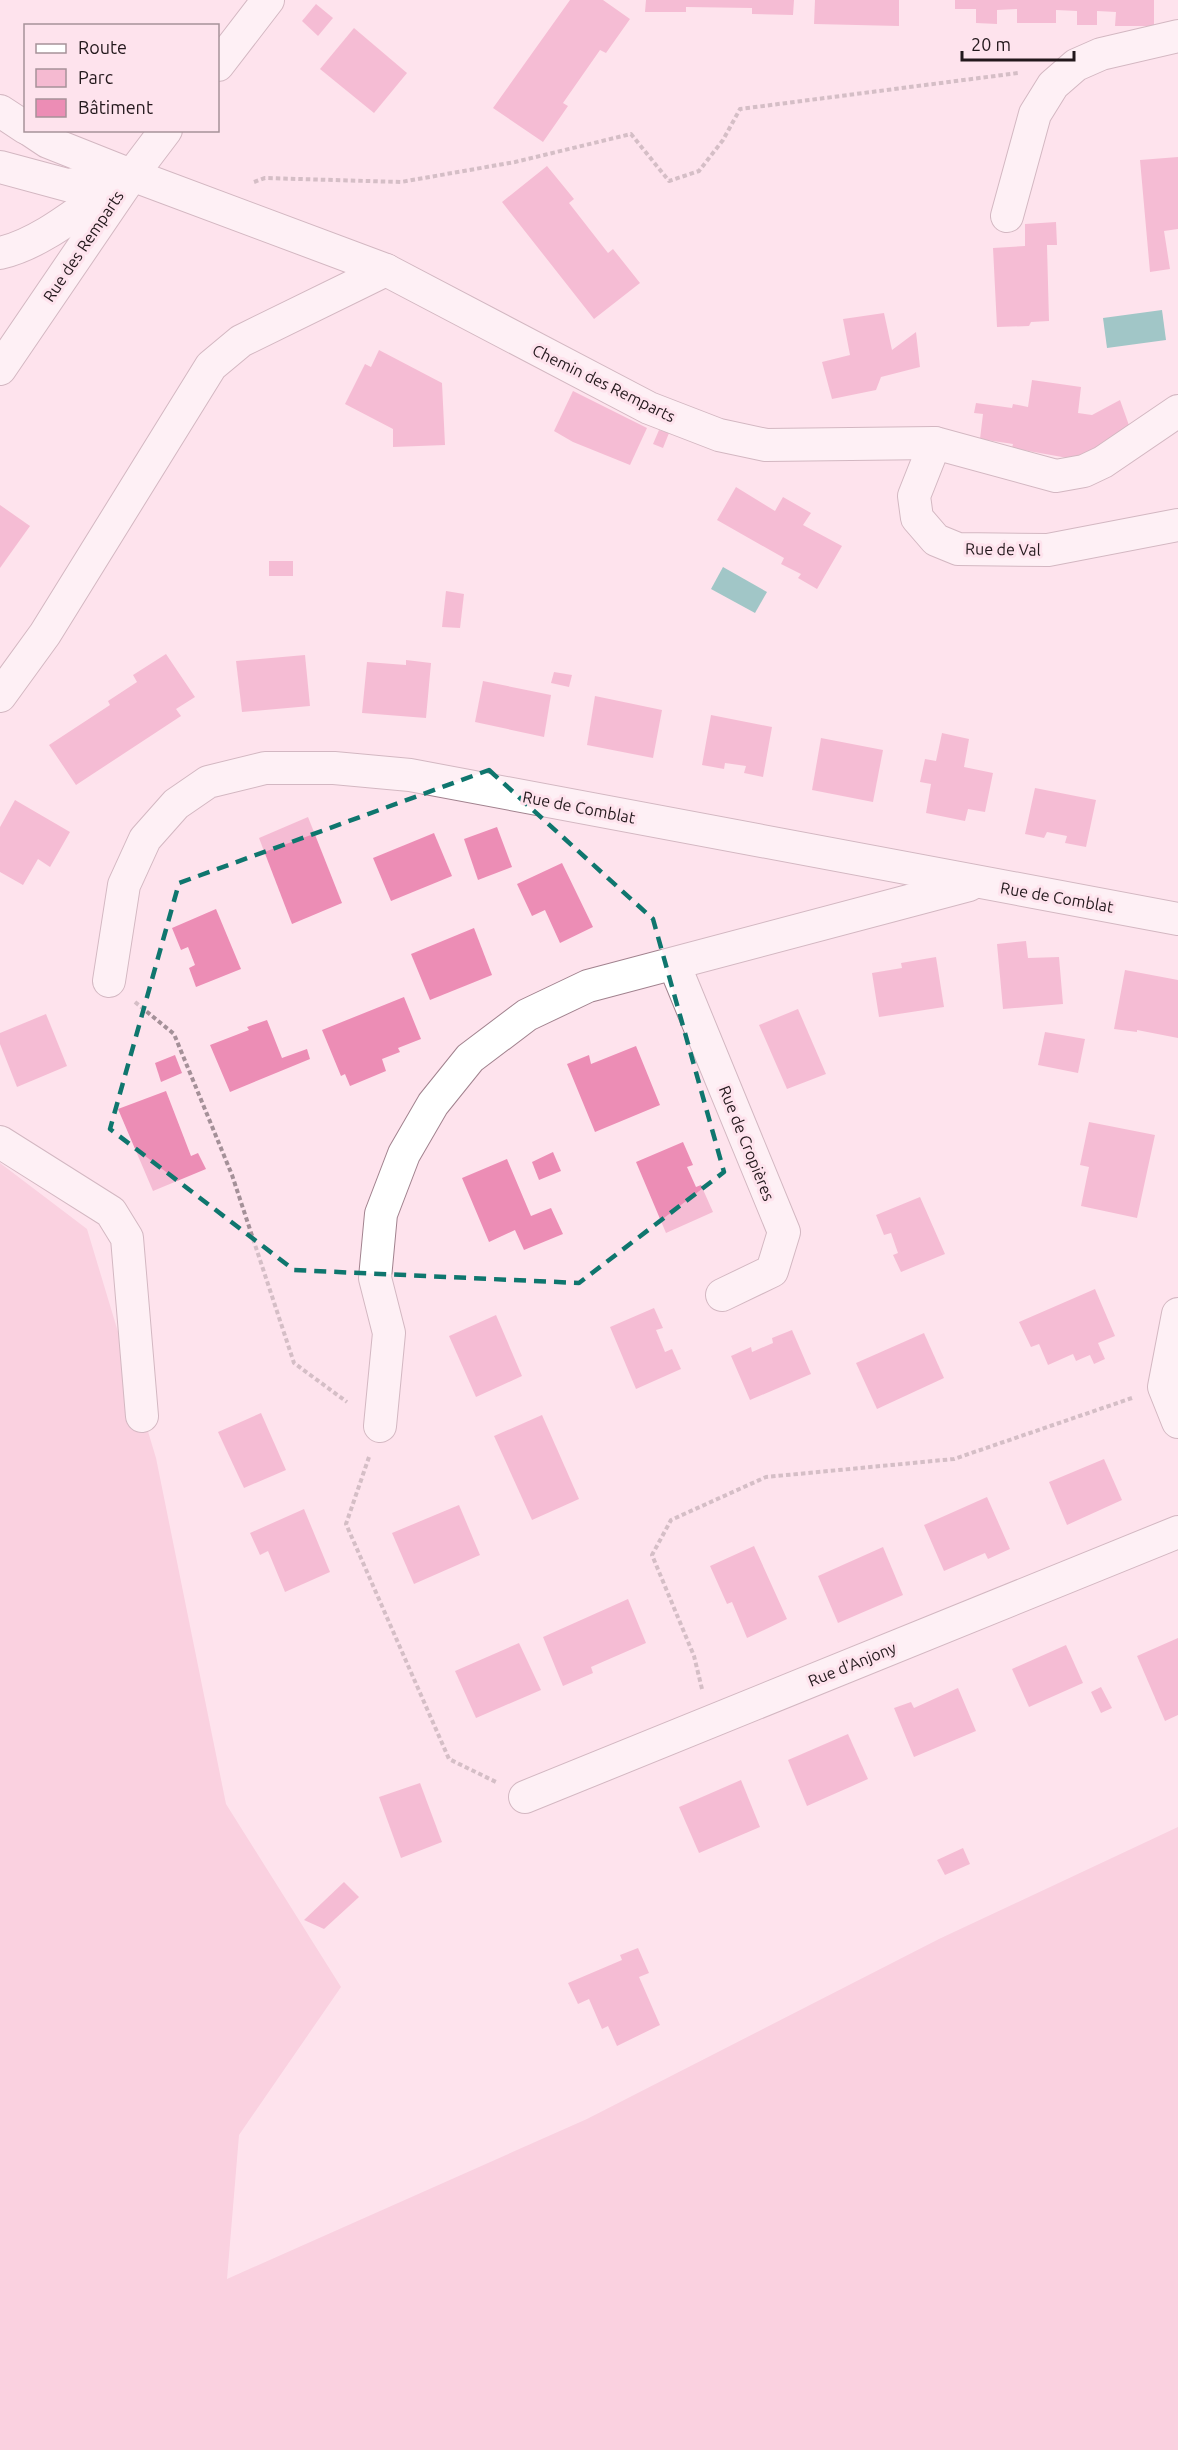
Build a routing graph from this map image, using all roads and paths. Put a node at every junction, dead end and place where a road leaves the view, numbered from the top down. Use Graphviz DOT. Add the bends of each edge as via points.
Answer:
graph roads {
  1 [pos="268,0"];
  2 [pos="1178,36"];
  3 [pos="219,64"];
  4 [pos="1020,73"];
  5 [pos="0,111"];
  6 [pos="24,127"];
  7 [pos="33,132"];
  8 [pos="164,132"];
  9 [pos="0,167"];
  10 [pos="132,175"];
  11 [pos="199,200"];
  12 [pos="1007,216"];
  13 [pos="0,252"];
  14 [pos="386,270"];
  15 [pos="0,369"];
  16 [pos="1178,411"];
  17 [pos="935,443"];
  18 [pos="1178,525"];
  19 [pos="0,696"];
  20 [pos="978,882"];
  21 [pos="1178,919"];
  22 [pos="674,964"];
  23 [pos="109,981"];
  24 [pos="0,1142"];
  25 [pos="722,1295"];
  26 [pos="1178,1314"];
  27 [pos="1164,1388"];
  28 [pos="142,1416"];
  29 [pos="1178,1422"];
  30 [pos="380,1426"];
  31 [pos="1178,1532"];
  32 [pos="709,1722"];
  33 [pos="525,1797"];
  1 -- 3 [label="street"];
  2 -- 12 [label="street" via="1101,54 1076,65 1053,85 1035,114"];
  4 -- 11 [label="path" via="740,109 699,171 669,181 631,134 515,162 401,182 265,178"];
  5 -- 6 [label="street"];
  7 -- 10 [label="street, Chemin des Remparts" via="48,142"];
  8 -- 10 [label="street"];
  9 -- 10 [label="street, Rue des Remparts" via="67,185"];
  10 -- 11 [label="street, Chemin des Remparts"];
  10 -- 13 [label="street" via="47,232"];
  10 -- 15 [label="street, Rue des Remparts"];
  11 -- 14 [label="street, Chemin des Remparts"];
  14 -- 17 [label="street, Chemin des Remparts" via="649,408 719,435 766,445"];
  14 -- 19 [label="street" via="241,341 211,366 45,634"];
  16 -- 17 [label="street, Chemin des Remparts" via="1103,462 1084,471 1056,476"];
  17 -- 18 [label="street, Rue de Val" via="914,496 917,518 936,540 958,549 1048,550"];
  20 -- 21 [label="street, Rue de Comblat"];
  20 -- 22 [label="street"];
  20 -- 23 [label="street, Rue de Comblat" via="410,775 334,768 265,768 208,782 176,804 145,839 124,885"];
  22 -- 25 [label="street, Rue de Cropières" via="784,1232 772,1271"];
  22 -- 30 [label="street" via="588,986 527,1015 470,1058 432,1104 404,1154 381,1214 375,1278 389,1333"];
  23 -- 30 [label="path" via="174,1034 231,1175 294,1363"];
  24 -- 28 [label="street" via="111,1212 127,1238"];
  26 -- 27 [label="street"];
  27 -- 29 [label="street"];
  27 -- 32 [label="path" via="954,1460 766,1477 670,1520 652,1555 694,1656"];
  30 -- 33 [label="path" via="346,1524 449,1759"];
  31 -- 32 [label="street, Rue d'Anjony"];
  32 -- 33 [label="street, Rue d'Anjony"];
}
